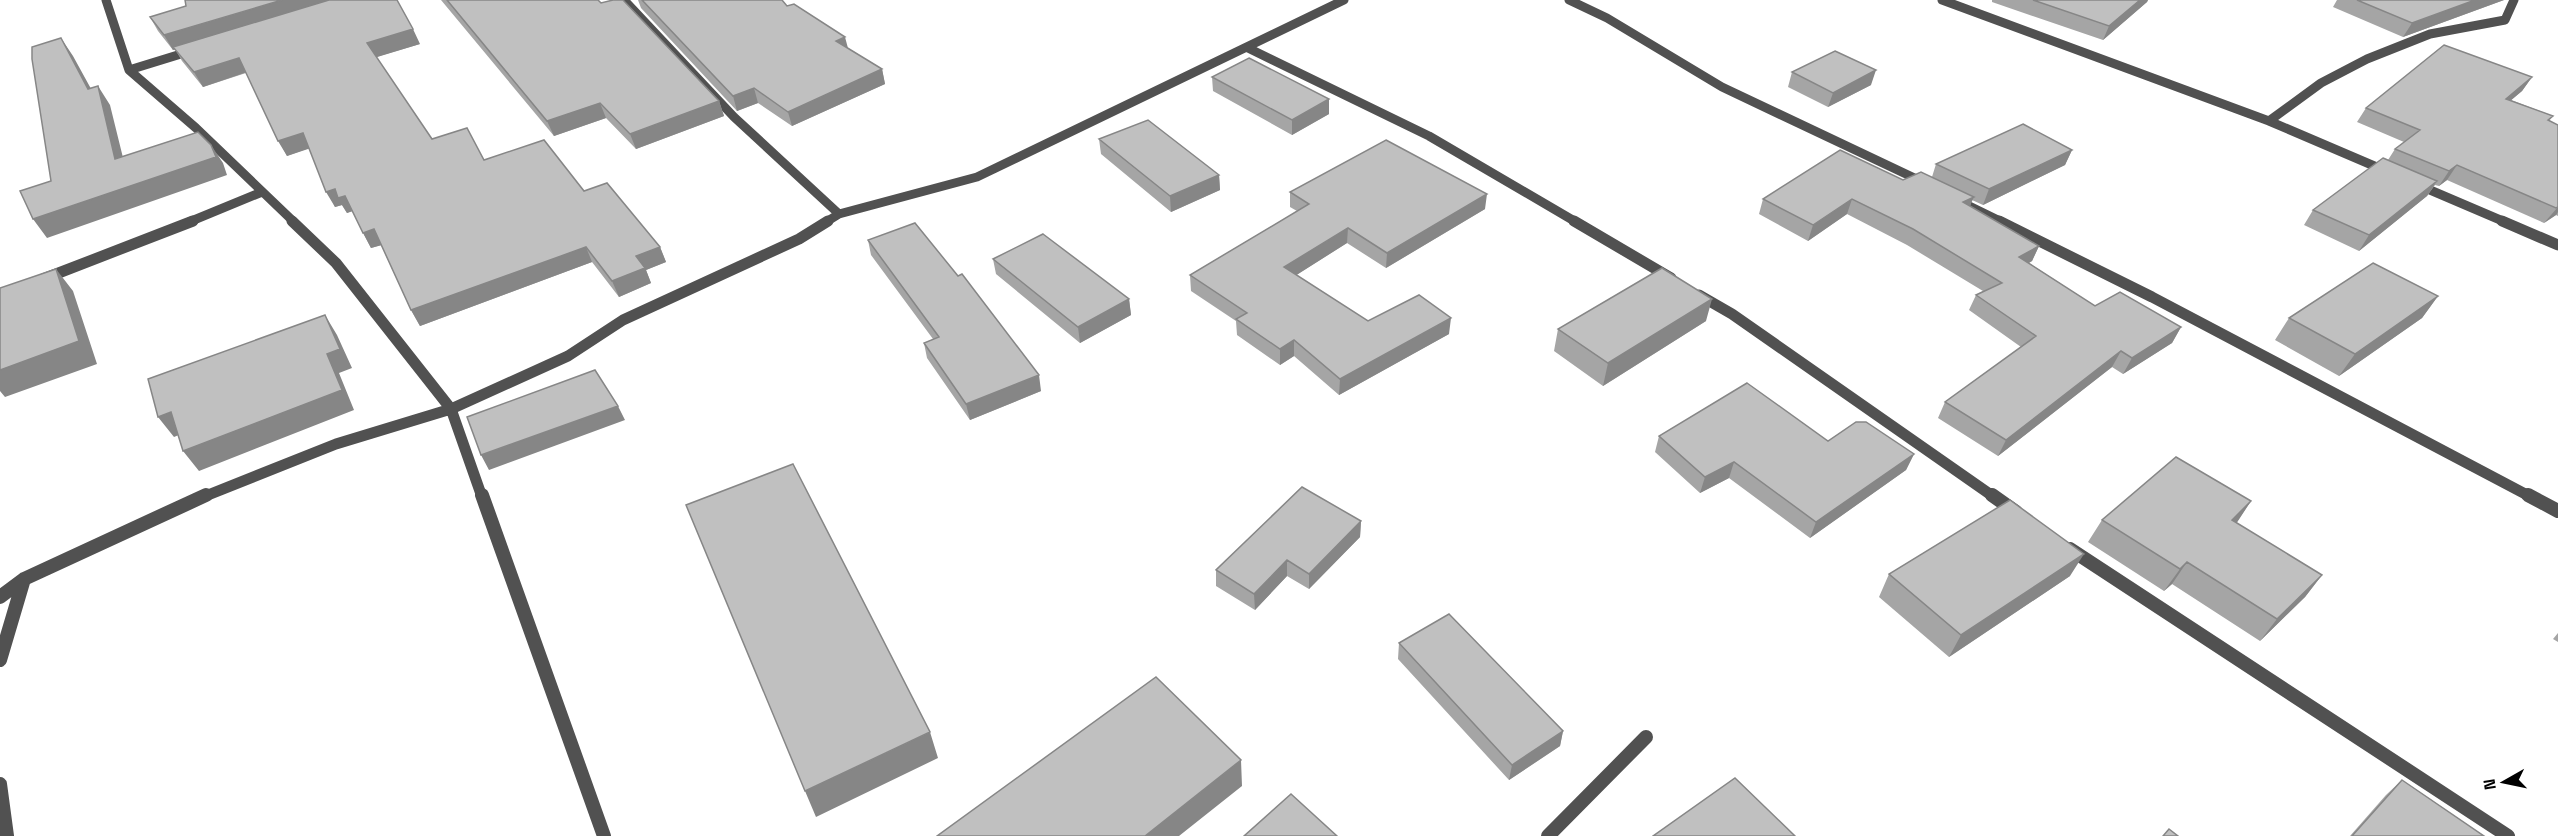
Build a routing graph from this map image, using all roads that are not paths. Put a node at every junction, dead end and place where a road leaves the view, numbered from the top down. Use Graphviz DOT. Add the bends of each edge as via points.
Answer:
graph roads {
  1 [pos="106,0"];
  2 [pos="624,0"];
  3 [pos="1344,0"];
  4 [pos="1569,0"];
  5 [pos="1942,0"];
  6 [pos="2514,0"];
  7 [pos="206,47"];
  8 [pos="1248,48"];
  9 [pos="129,70"];
  10 [pos="2269,121"];
  11 [pos="2398,176"];
  12 [pos="2408,181"];
  13 [pos="262,192"];
  14 [pos="838,214"];
  15 [pos="2558,245"];
  16 [pos="32,283"];
  17 [pos="451,409"];
  18 [pos="2558,511"];
  19 [pos="2025,518"];
  20 [pos="2064,545"];
  21 [pos="24,579"];
  22 [pos="0,597"];
  23 [pos="0,660"];
  24 [pos="1646,737"];
  25 [pos="0,784"];
  26 [pos="7,836"];
  27 [pos="604,836"];
  28 [pos="1548,836"];
  29 [pos="2508,836"];
  1 -- 9 [label="street"];
  2 -- 14 [label="street" via="734,117"];
  3 -- 8 [label="street"];
  4 -- 18 [label="street" via="1607,18 1722,87 2152,297"];
  5 -- 10 [label="street"];
  6 -- 10 [label="street" via="2505,20 2430,34 2367,59 2321,83"];
  7 -- 9 [label="street"];
  8 -- 14 [label="street" via="977,177"];
  8 -- 19 [label="street" via="1429,136 1732,314"];
  9 -- 13 [label="street"];
  10 -- 11 [label="street"];
  12 -- 15 [label="street"];
  13 -- 16 [label="street"];
  13 -- 17 [label="street" via="336,263"];
  14 -- 17 [label="street" via="799,239 623,320 568,356"];
  17 -- 21 [label="street" via="336,444 218,490"];
  17 -- 27 [label="street"];
  20 -- 29 [label="street"];
  21 -- 22 [label="street"];
  21 -- 23 [label="street"];
  24 -- 28 [label="street"];
  25 -- 26 [label="street"];
}
